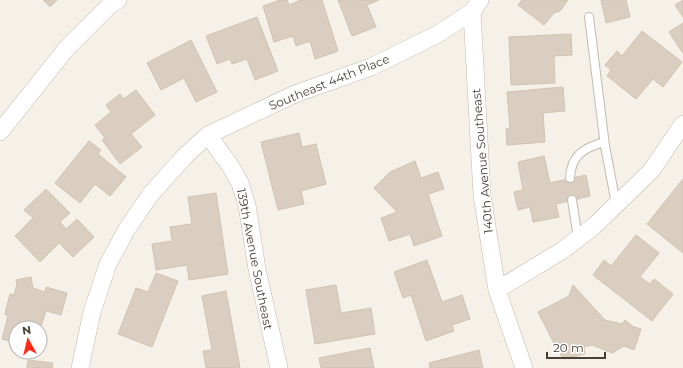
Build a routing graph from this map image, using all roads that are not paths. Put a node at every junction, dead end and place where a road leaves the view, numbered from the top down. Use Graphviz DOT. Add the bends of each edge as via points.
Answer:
graph roads {
  1 [pos="118,0"];
  2 [pos="476,6"];
  3 [pos="590,17"];
  4 [pos="683,124"];
  5 [pos="0,132"];
  6 [pos="208,135"];
  7 [pos="604,142"];
  8 [pos="570,178"];
  9 [pos="572,200"];
  10 [pos="616,205"];
  11 [pos="578,238"];
  12 [pos="497,290"];
  13 [pos="80,365"];
  14 [pos="279,368"];
  15 [pos="524,368"];
  1 -- 5 [label="street" via="66,49"];
  2 -- 6 [label="street, Southeast 44th Place" via="436,35 371,67 296,94"];
  2 -- 12 [label="street, 140th Avenue Southeast" via="482,195"];
  3 -- 7 [label="lane"];
  4 -- 10 [label="street" via="651,171"];
  6 -- 13 [label="street, Southeast 44th Place" via="150,195 108,264 92,312"];
  6 -- 14 [label="street, 139th Avenue Southeast" via="231,166 247,205 257,269"];
  7 -- 8 [label="lane" via="590,146 577,155 570,167"];
  7 -- 10 [label="lane"];
  9 -- 11 [label="lane"];
  10 -- 11 [label="street"];
  11 -- 12 [label="street"];
  12 -- 15 [label="street, 140th Avenue Southeast"];
}
